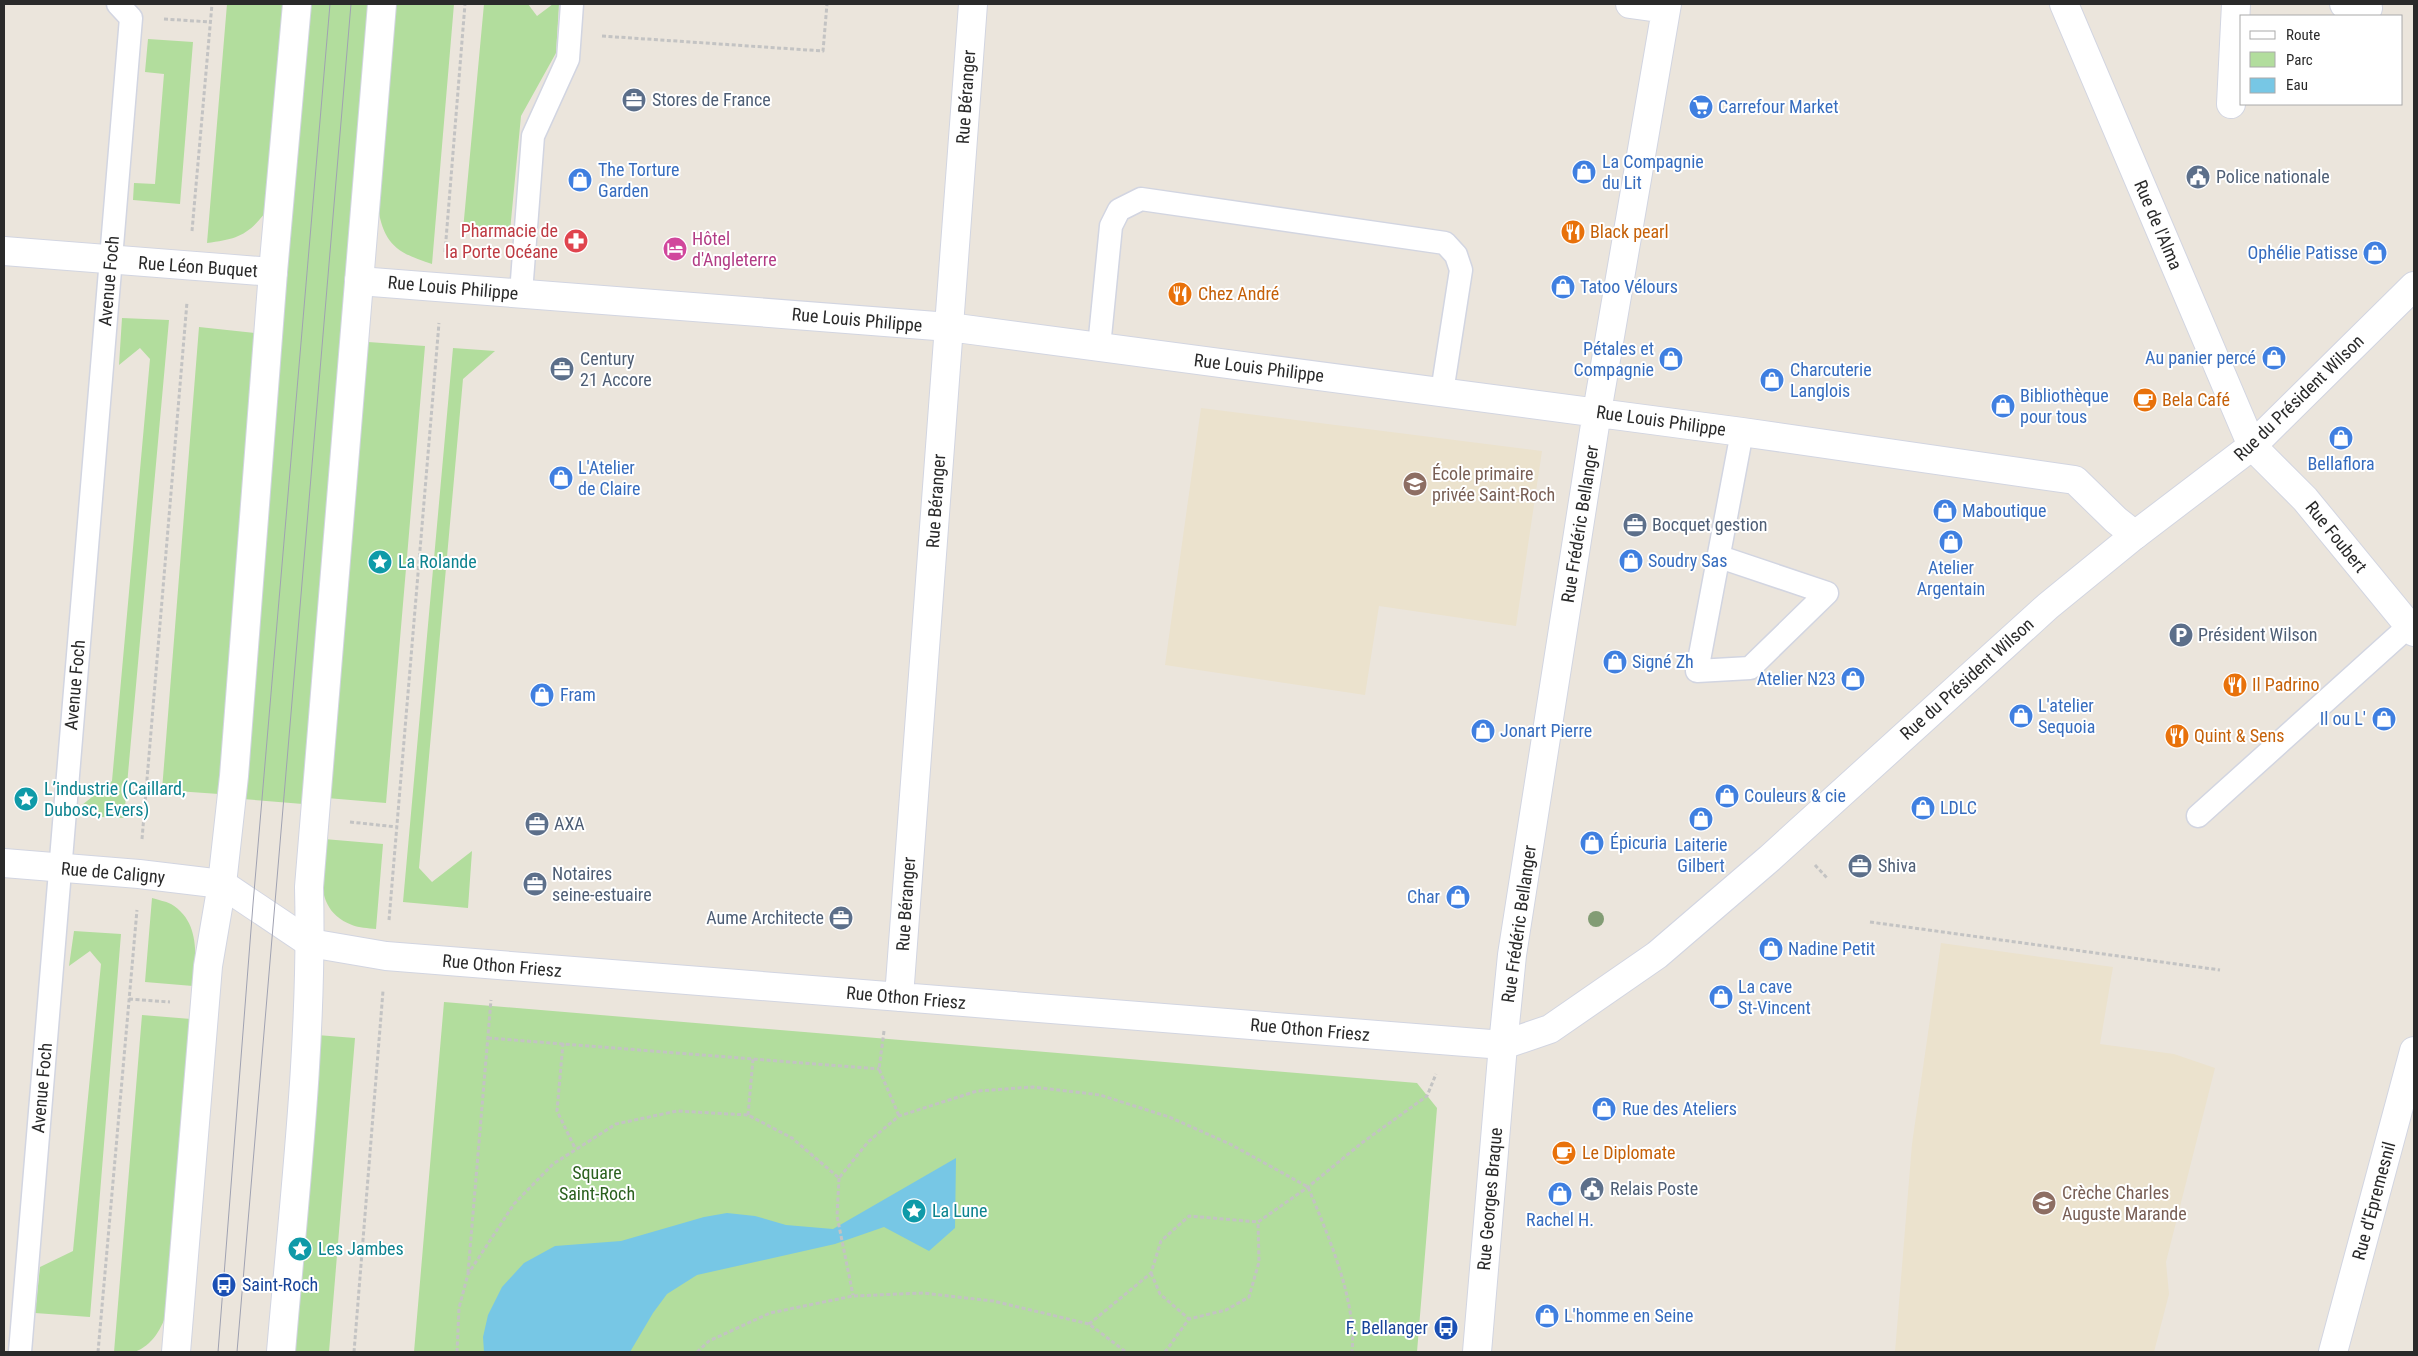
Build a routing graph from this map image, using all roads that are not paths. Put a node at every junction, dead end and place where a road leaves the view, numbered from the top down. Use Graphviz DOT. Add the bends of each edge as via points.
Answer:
graph roads {
  1 [pos="297,4"];
  2 [pos="382,4"];
  3 [pos="572,4"];
  4 [pos="973,4"];
  5 [pos="1630,4"];
  6 [pos="2064,4"];
  7 [pos="2236,4"];
  8 [pos="1666,7"];
  9 [pos="124,11"];
  10 [pos="2231,104"];
  11 [pos="4,251"];
  12 [pos="111,260"];
  13 [pos="273,272"];
  14 [pos="359,281"];
  15 [pos="2414,286"];
  16 [pos="521,294"];
  17 [pos="949,328"];
  18 [pos="1099,347"];
  19 [pos="1442,392"];
  20 [pos="1597,412"];
  21 [pos="1742,432"];
  22 [pos="2252,446"];
  23 [pos="2135,535"];
  24 [pos="1720,557"];
  25 [pos="2412,629"];
  26 [pos="2198,816"];
  27 [pos="4,863"];
  28 [pos="60,868"];
  29 [pos="222,884"];
  30 [pos="310,943"];
  31 [pos="893,997"];
  32 [pos="1503,1046"];
  33 [pos="2414,1050"];
  34 [pos="20,1352"];
  35 [pos="176,1352"];
  36 [pos="281,1352"];
  37 [pos="1477,1352"];
  38 [pos="2333,1352"];
  1 -- 13 [label="street"];
  2 -- 14 [label="street"];
  3 -- 16 [label="lane" via="568,59 533,136"];
  4 -- 17 [label="street, Rue Béranger"];
  5 -- 8 [label="street"];
  6 -- 22 [label="street, Rue de l'Alma"];
  7 -- 10 [label="street"];
  8 -- 20 [label="street, Rue Frédéric Bellanger"];
  9 -- 12 [label="lane, Avenue Foch"];
  11 -- 12 [label="street, Rue Léon Buquet"];
  12 -- 13 [label="street, Rue Léon Buquet"];
  12 -- 28 [label="lane, Avenue Foch"];
  13 -- 29 [label="street" via="234,776"];
  14 -- 16 [label="street, Rue Louis Philippe"];
  14 -- 30 [label="street" via="309,888"];
  15 -- 22 [label="street, Rue du Président Wilson"];
  16 -- 17 [label="street, Rue Louis Philippe"];
  17 -- 18 [label="street, Rue Louis Philippe"];
  17 -- 31 [label="street, Rue Béranger"];
  18 -- 19 [label="street, Rue Louis Philippe"];
  18 -- 19 [label="lane" via="1111,226 1119,210 1140,199 1445,243 1456,255 1461,270"];
  19 -- 20 [label="street, Rue Louis Philippe"];
  20 -- 21 [label="street, Rue Louis Philippe"];
  20 -- 32 [label="street, Rue Frédéric Bellanger" via="1512,955"];
  21 -- 23 [label="street, Rue Louis Philippe" via="2075,480"];
  21 -- 24 [label="lane"];
  22 -- 23 [label="street, Rue du Président Wilson"];
  22 -- 25 [label="street, Rue Foubert" via="2305,499"];
  23 -- 32 [label="street, Rue du Président Wilson" via="2048,606 1770,858 1643,967 1550,1029"];
  24 -- 24 [label="lane" via="1712,595 1697,671 1750,668 1827,593"];
  25 -- 26 [label="lane"];
  27 -- 28 [label="street, Rue de Caligny"];
  28 -- 29 [label="street, Rue de Caligny"];
  28 -- 34 [label="lane, Avenue Foch"];
  29 -- 30 [label="street"];
  29 -- 35 [label="street" via="208,966"];
  30 -- 31 [label="street, Rue Othon Friesz" via="386,956"];
  30 -- 36 [label="street" via="307,1037"];
  31 -- 32 [label="street, Rue Othon Friesz"];
  32 -- 37 [label="street, Rue Georges Braque"];
  33 -- 38 [label="street, Rue d'Epremesnil"];
}
